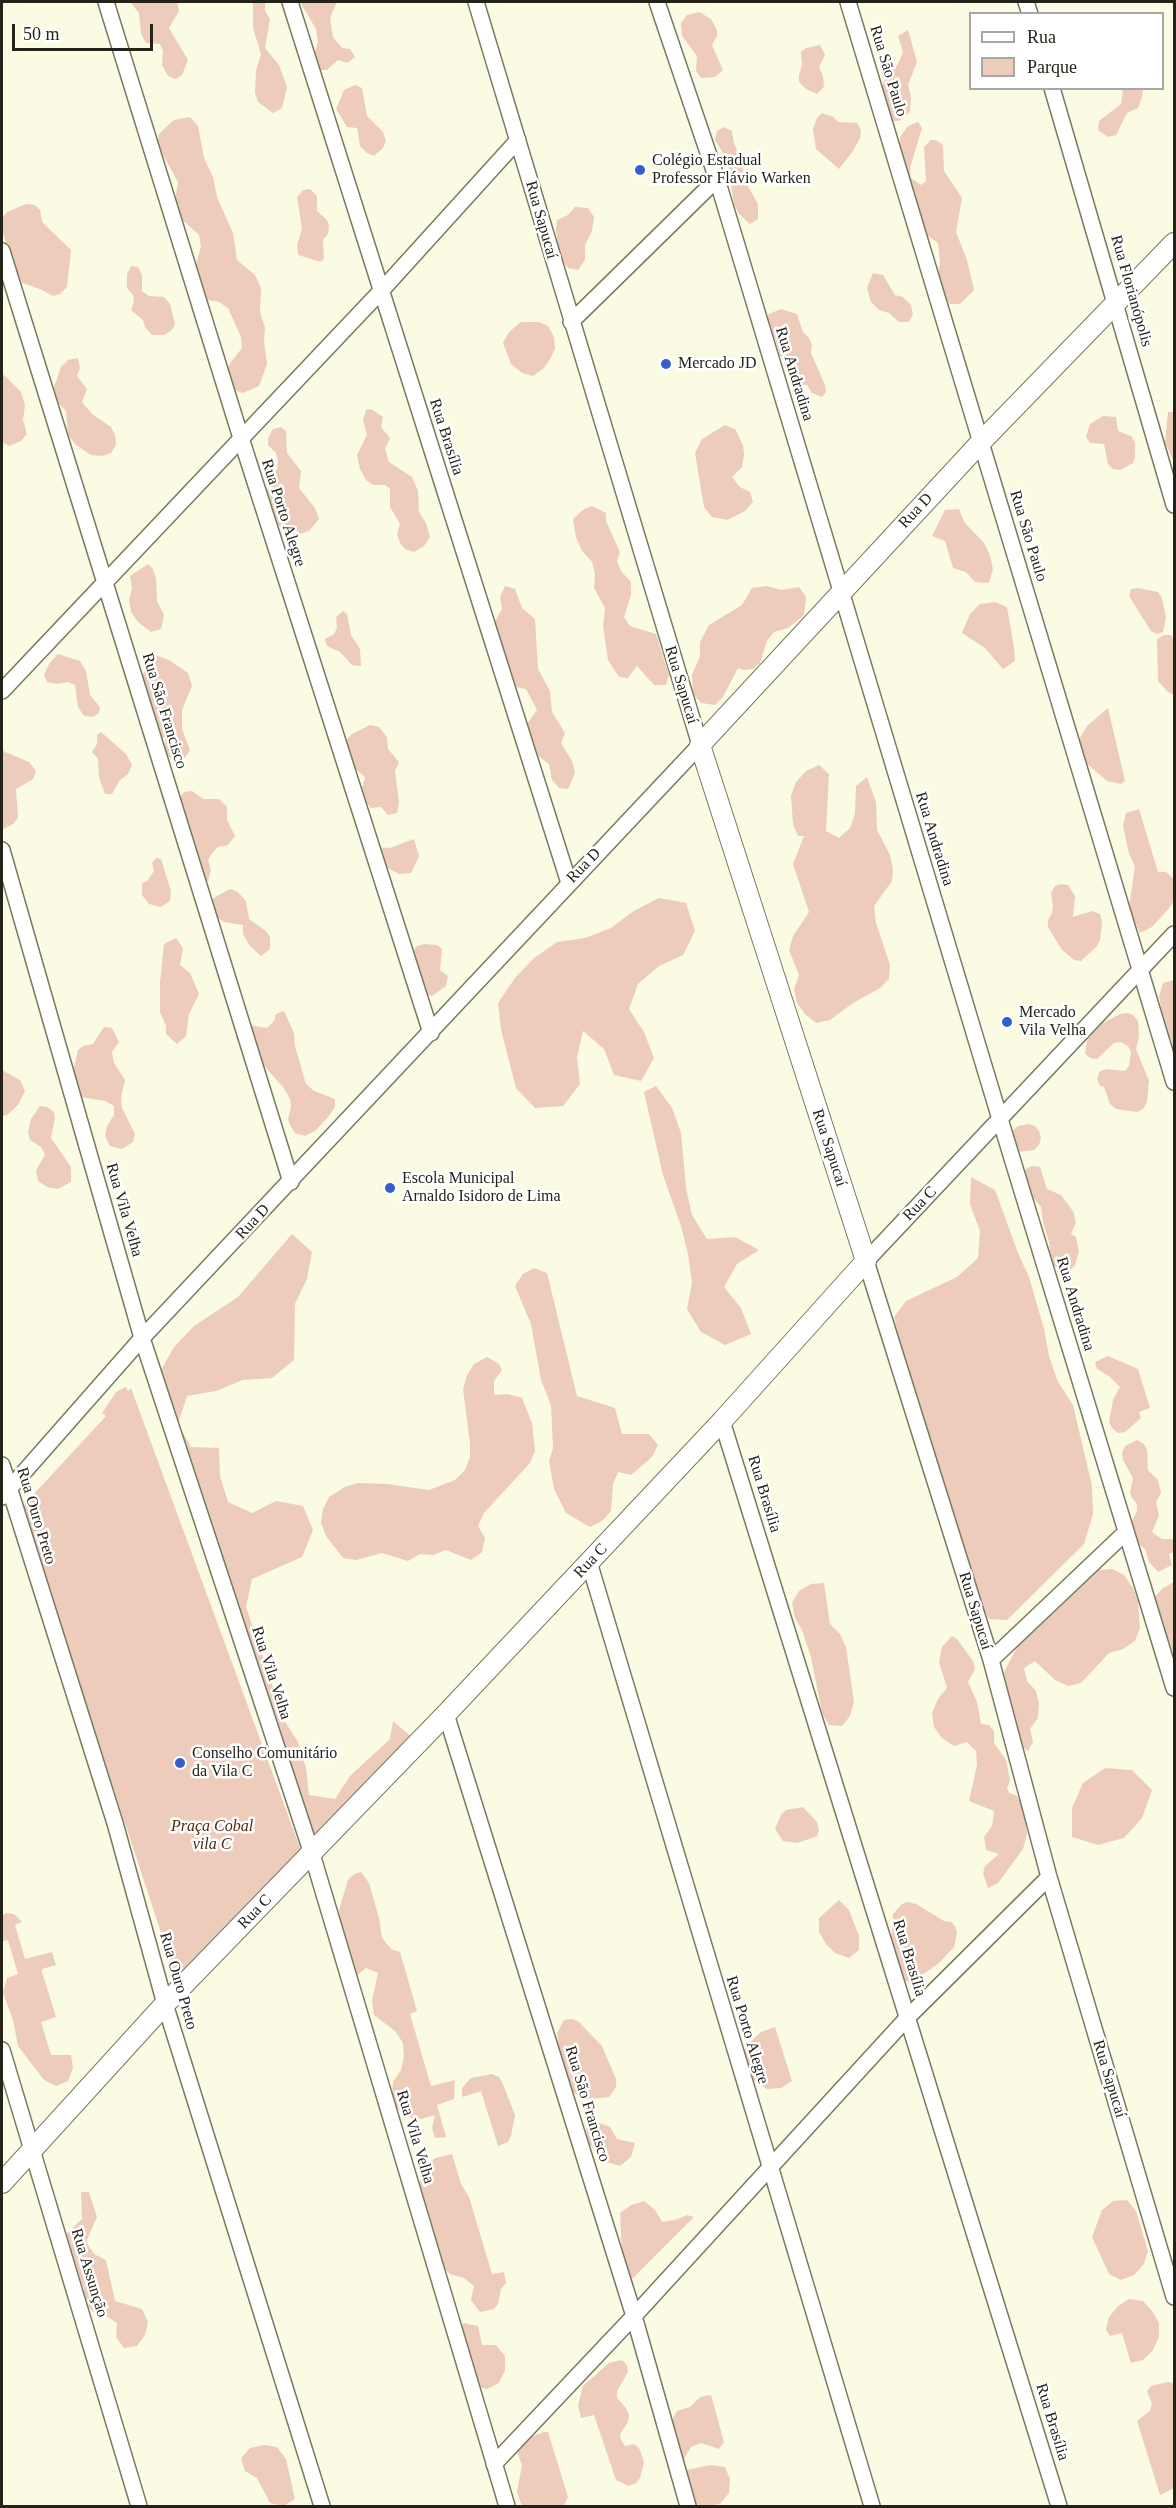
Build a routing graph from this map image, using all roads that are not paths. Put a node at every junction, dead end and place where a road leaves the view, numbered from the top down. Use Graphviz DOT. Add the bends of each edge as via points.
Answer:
graph roads {
  1 [pos="106,2"];
  2 [pos="290,2"];
  3 [pos="476,2"];
  4 [pos="657,2"];
  5 [pos="848,2"];
  6 [pos="1053,90"];
  7 [pos="518,140"];
  8 [pos="717,178"];
  9 [pos="1174,243"];
  10 [pos="2,251"];
  11 [pos="381,291"];
  12 [pos="1116,304"];
  13 [pos="571,322"];
  14 [pos="241,438"];
  15 [pos="981,442"];
  16 [pos="1174,505"];
  17 [pos="106,582"];
  18 [pos="841,593"];
  19 [pos="2,691"];
  20 [pos="700,746"];
  21 [pos="2,850"];
  22 [pos="569,883"];
  23 [pos="1174,934"];
  24 [pos="1141,971"];
  25 [pos="432,1033"];
  26 [pos="1174,1082"];
  27 [pos="1000,1119"];
  28 [pos="291,1182"];
  29 [pos="866,1261"];
  30 [pos="142,1338"];
  31 [pos="722,1421"];
  32 [pos="2,1465"];
  33 [pos="5,1493"];
  34 [pos="1126,1532"];
  35 [pos="589,1562"];
  36 [pos="991,1660"];
  37 [pos="1174,1688"];
  38 [pos="446,1714"];
  39 [pos="312,1854"];
  40 [pos="1049,1877"];
  41 [pos="165,2004"];
  42 [pos="908,2017"];
  43 [pos="2,2050"];
  44 [pos="33,2147"];
  45 [pos="769,2167"];
  46 [pos="2,2183"];
  47 [pos="1174,2297"];
  48 [pos="634,2316"];
  49 [pos="494,2464"];
  50 [pos="140,2506"];
  51 [pos="322,2506"];
  52 [pos="507,2506"];
  53 [pos="688,2506"];
  54 [pos="872,2506"];
  55 [pos="1059,2506"];
  1 -- 14 [label="street, Rua Porto Alegre"];
  2 -- 11 [label="street, Rua Brasília"];
  3 -- 7 [label="street, Rua Sapucaí"];
  4 -- 8 [label="street, Rua Andradina"];
  5 -- 15 [label="street, Rua São Paulo"];
  6 -- 12 [label="street, Rua Florianópolis"];
  7 -- 11 [label="street"];
  7 -- 13 [label="street, Rua Sapucaí"];
  8 -- 13 [label="street"];
  8 -- 18 [label="street, Rua Andradina"];
  9 -- 12 [label="street, Rua D"];
  10 -- 17 [label="street, Rua São Francisco"];
  11 -- 14 [label="street"];
  11 -- 22 [label="street, Rua Brasília"];
  12 -- 15 [label="street, Rua D"];
  12 -- 16 [label="street, Rua Florianópolis"];
  13 -- 20 [label="street, Rua Sapucaí"];
  14 -- 17 [label="street"];
  14 -- 25 [label="street, Rua Porto Alegre"];
  15 -- 18 [label="street, Rua D"];
  15 -- 24 [label="street, Rua São Paulo"];
  17 -- 19 [label="street"];
  17 -- 28 [label="street, Rua São Francisco"];
  18 -- 20 [label="street, Rua D"];
  18 -- 27 [label="street, Rua Andradina"];
  20 -- 22 [label="street, Rua D"];
  20 -- 29 [label="street, Rua Sapucaí"];
  21 -- 30 [label="street, Rua Vila Velha"];
  22 -- 25 [label="street, Rua D"];
  23 -- 24 [label="street, Rua C"];
  24 -- 26 [label="street, Rua São Paulo"];
  24 -- 27 [label="street, Rua C"];
  25 -- 28 [label="street, Rua D"];
  27 -- 29 [label="street, Rua C"];
  27 -- 34 [label="street, Rua Andradina"];
  28 -- 30 [label="street, Rua D"];
  29 -- 31 [label="street, Rua C"];
  29 -- 36 [label="street, Rua Sapucaí"];
  30 -- 33 [label="street, Rua D"];
  30 -- 39 [label="street, Rua Vila Velha"];
  31 -- 35 [label="street, Rua C"];
  31 -- 42 [label="street, Rua Brasília"];
  32 -- 33 [label="street, Rua Ouro Preto"];
  33 -- 41 [label="street, Rua Ouro Preto" via="115,1823"];
  34 -- 36 [label="street"];
  34 -- 37 [label="street, Rua Andradina"];
  35 -- 38 [label="street, Rua C"];
  35 -- 45 [label="street, Rua Porto Alegre"];
  36 -- 40 [label="street, Rua Sapucaí"];
  38 -- 39 [label="street, Rua C"];
  38 -- 48 [label="street, Rua São Francisco"];
  39 -- 41 [label="street, Rua C"];
  39 -- 49 [label="street, Rua Vila Velha"];
  40 -- 42 [label="street"];
  40 -- 47 [label="street, Rua Sapucaí"];
  41 -- 44 [label="street, Rua C"];
  41 -- 51 [label="street, Rua Ouro Preto"];
  42 -- 45 [label="street"];
  42 -- 55 [label="street, Rua Brasília"];
  43 -- 44 [label="street, Rua Assunção"];
  44 -- 46 [label="street, Rua C"];
  44 -- 50 [label="street, Rua Assunção"];
  45 -- 48 [label="street"];
  45 -- 54 [label="street, Rua Porto Alegre"];
  48 -- 49 [label="street"];
  48 -- 53 [label="street, Rua São Francisco"];
  49 -- 52 [label="street, Rua Vila Velha"];
}
